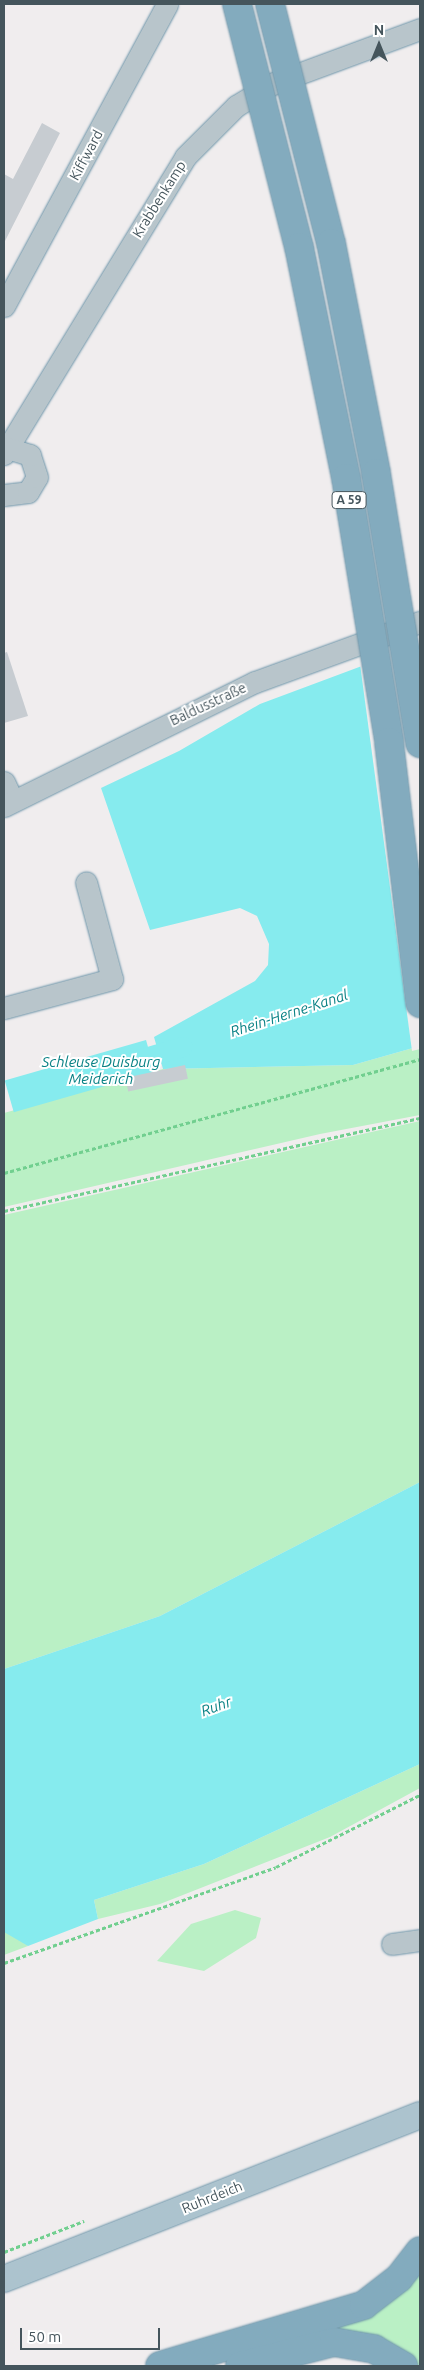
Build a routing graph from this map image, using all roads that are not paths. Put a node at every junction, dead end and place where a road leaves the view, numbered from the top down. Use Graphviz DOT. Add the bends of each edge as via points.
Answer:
graph roads {
  1 [pos="167,4"];
  2 [pos="237,4"];
  3 [pos="270,4"];
  4 [pos="420,29"];
  5 [pos="4,306"];
  6 [pos="6,451"];
  7 [pos="4,495"];
  8 [pos="420,622"];
  9 [pos="420,743"];
  10 [pos="4,782"];
  11 [pos="9,803"];
  12 [pos="86,882"];
  13 [pos="420,1003"];
  14 [pos="4,1008"];
  15 [pos="420,1940"];
  16 [pos="392,1944"];
  17 [pos="420,2114"];
  18 [pos="420,2251"];
  19 [pos="4,2279"];
  20 [pos="160,2366"];
  21 [pos="240,2366"];
  22 [pos="403,2366"];
  1 -- 5 [label="street, Kiffward"];
  2 -- 13 [label="highway, A 59, bridge" via="299,247 346,478 389,742"];
  3 -- 9 [label="highway, A 59, bridge" via="331,243 376,473"];
  4 -- 6 [label="street, Krabbenkamp" via="274,83 236,106 185,157"];
  6 -- 7 [label="street, Krabbenkamp" via="30,455 37,477 28,492"];
  8 -- 11 [label="street, Baldusstraße" via="247,686"];
  10 -- 11 [label="street"];
  12 -- 14 [label="street" via="112,979"];
  15 -- 16 [label="street"];
  17 -- 19 [label="main road, Ruhrdeich"];
  18 -- 20 [label="highway" via="399,2278 364,2305"];
  21 -- 22 [label="highway" via="334,2342 374,2349"];
}
